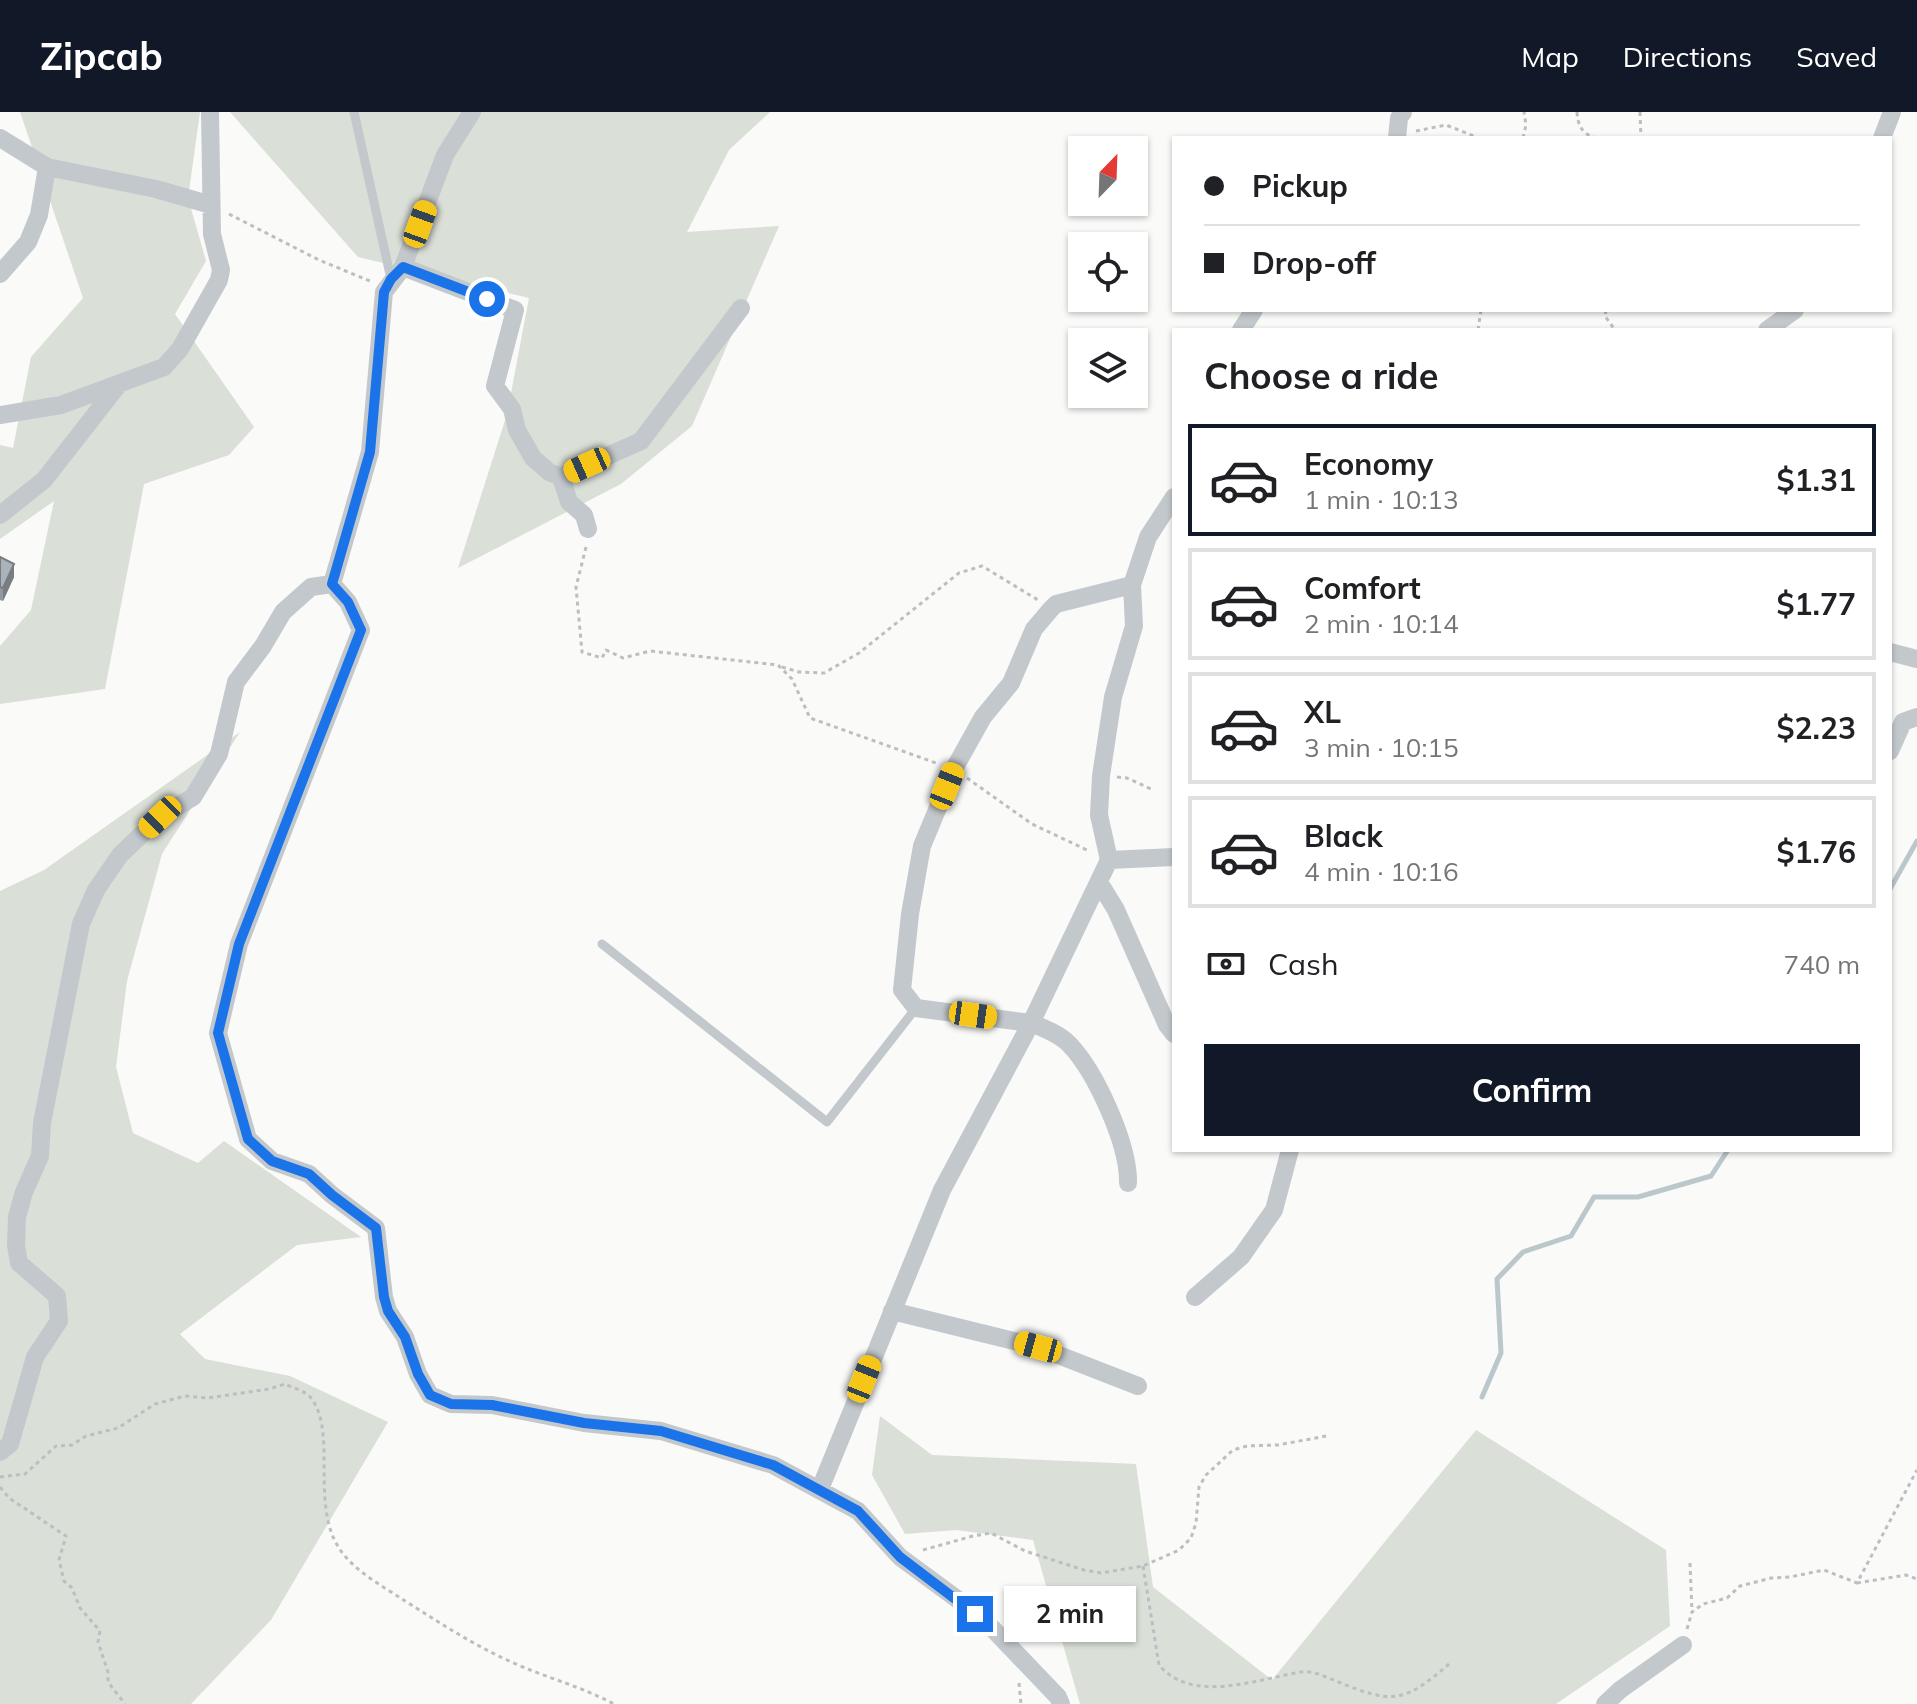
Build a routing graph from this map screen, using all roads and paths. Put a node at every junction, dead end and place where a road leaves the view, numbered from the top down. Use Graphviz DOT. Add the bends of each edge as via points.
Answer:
graph roads {
  1 [pos="210,112"];
  2 [pos="354,112"];
  3 [pos="472,112"];
  4 [pos="1403,112"];
  5 [pos="1524,112"];
  6 [pos="1577,112"];
  7 [pos="1640,112"];
  8 [pos="1892,112"];
  9 [pos="1415,131"];
  10 [pos="1397,136"];
  11 [pos="1474,136"];
  12 [pos="1523,136"];
  13 [pos="1587,136"];
  14 [pos="1641,136"];
  15 [pos="1883,136"];
  16 [pos="0,138"];
  17 [pos="47,167"];
  18 [pos="211,205"];
  19 [pos="0,274"];
  20 [pos="393,279"];
  21 [pos="741,308"];
  22 [pos="1792,312"];
  23 [pos="1770,328"];
  24 [pos="119,384"];
  25 [pos="0,415"];
  26 [pos="561,477"];
  27 [pos="1172,500"];
  28 [pos="0,515"];
  29 [pos="588,529"];
  30 [pos="332,584"];
  31 [pos="1132,585"];
  32 [pos="1051,609"];
  33 [pos="1892,653"];
  34 [pos="1917,659"];
  35 [pos="778,665"];
  36 [pos="1917,717"];
  37 [pos="1892,747"];
  38 [pos="954,769"];
  39 [pos="1101,776"];
  40 [pos="1151,789"];
  41 [pos="1172,857"];
  42 [pos="1109,860"];
  43 [pos="1099,882"];
  44 [pos="602,944"];
  45 [pos="916,1008"];
  46 [pos="1031,1023"];
  47 [pos="1172,1031"];
  48 [pos="1289,1152"];
  49 [pos="1128,1183"];
  50 [pos="1195,1297"];
  51 [pos="892,1311"];
  52 [pos="1138,1386"];
  53 [pos="1326,1436"];
  54 [pos="0,1452"];
  55 [pos="1917,1470"];
  56 [pos="0,1477"];
  57 [pos="0,1487"];
  58 [pos="820,1489"];
  59 [pos="900,1557"];
  60 [pos="1690,1563"];
  61 [pos="1143,1566"];
  62 [pos="1917,1579"];
  63 [pos="1857,1583"];
  64 [pos="1692,1612"];
  65 [pos="1683,1645"];
  66 [pos="1449,1664"];
  67 [pos="1178,1686"];
  68 [pos="1241,1691"];
  69 [pos="125,1704"];
  70 [pos="614,1704"];
  71 [pos="1061,1704"];
  72 [pos="1605,1704"];
  1 -- 18 [label="street"];
  2 -- 20 [label="lane"];
  3 -- 20 [label="street" via="445,155"];
  4 -- 10 [label="street"];
  5 -- 12 [label="path"];
  6 -- 13 [label="path"];
  7 -- 14 [label="path"];
  8 -- 15 [label="street"];
  9 -- 11 [label="path" via="1446,125"];
  16 -- 17 [label="street"];
  17 -- 18 [label="street"];
  17 -- 19 [label="street" via="39,215 28,242"];
  18 -- 20 [label="path" via="319,260 366,278"];
  18 -- 24 [label="street" via="219,280 164,367"];
  20 -- 26 [label="street" via="515,310 495,386 512,409 533,458"];
  20 -- 30 [label="street" via="370,452"];
  21 -- 26 [label="street" via="641,441"];
  22 -- 23 [label="street"];
  24 -- 25 [label="street" via="61,405"];
  24 -- 28 [label="street" via="44,480"];
  26 -- 29 [label="street" via="569,502 584,515"];
  27 -- 31 [label="street" via="1148,537"];
  29 -- 35 [label="path" via="576,587 582,652 602,658 606,650 623,658 650,651"];
  30 -- 54 [label="street" via="311,587 283,612 236,682 219,754 193,797 160,817 120,855 81,924 40,1156 20,1205 16,1245 19,1263 57,1296 59,1321 35,1357 10,1444"];
  30 -- 58 [label="street" via="361,630 239,944 218,1033 248,1139 272,1161 309,1174 376,1228 388,1311 430,1395 451,1404 492,1405 661,1431 773,1465"];
  31 -- 32 [label="street"];
  31 -- 39 [label="street" via="1134,626 1113,697"];
  32 -- 35 [label="path" via="982,566 959,573 859,653 824,673"];
  32 -- 38 [label="street" via="1034,629 1011,683 983,717"];
  33 -- 34 [label="street"];
  35 -- 38 [label="path" via="792,679 810,718"];
  36 -- 37 [label="street" via="1903,722"];
  38 -- 42 [label="path" via="1032,824"];
  38 -- 45 [label="street" via="922,846 910,914 902,990"];
  39 -- 40 [label="path" via="1127,778"];
  39 -- 42 [label="street" via="1099,815"];
  41 -- 42 [label="street"];
  42 -- 43 [label="street"];
  43 -- 46 [label="street"];
  43 -- 47 [label="street"];
  44 -- 45 [label="lane" via="827,1122"];
  45 -- 46 [label="street"];
  46 -- 49 [label="street" via="1069,1044 1090,1073 1121,1138"];
  46 -- 51 [label="street" via="942,1190"];
  48 -- 50 [label="street" via="1274,1210 1241,1257"];
  51 -- 52 [label="street" via="1038,1347"];
  51 -- 58 [label="street"];
  53 -- 61 [label="path" via="1233,1450 1199,1487 1191,1538 1179,1550"];
  55 -- 63 [label="path"];
  56 -- 70 [label="path" via="25,1474 56,1446 118,1428 155,1404 285,1384 310,1396 321,1417 325,1515 339,1549 353,1564 464,1639"];
  57 -- 69 [label="path" via="66,1536 59,1560 64,1581 100,1631 108,1682"];
  58 -- 59 [label="street" via="858,1511"];
  59 -- 61 [label="path" via="991,1533 1025,1551 1084,1570 1101,1573"];
  59 -- 71 [label="street" via="993,1629"];
  60 -- 64 [label="path"];
  61 -- 67 [label="path" via="1159,1665"];
  62 -- 63 [label="path" via="1906,1575"];
  63 -- 64 [label="path" via="1824,1570 1771,1578 1740,1586 1727,1598"];
  64 -- 65 [label="path"];
  65 -- 72 [label="street"];
  66 -- 68 [label="path" via="1420,1689 1395,1701 1303,1672"];
}
